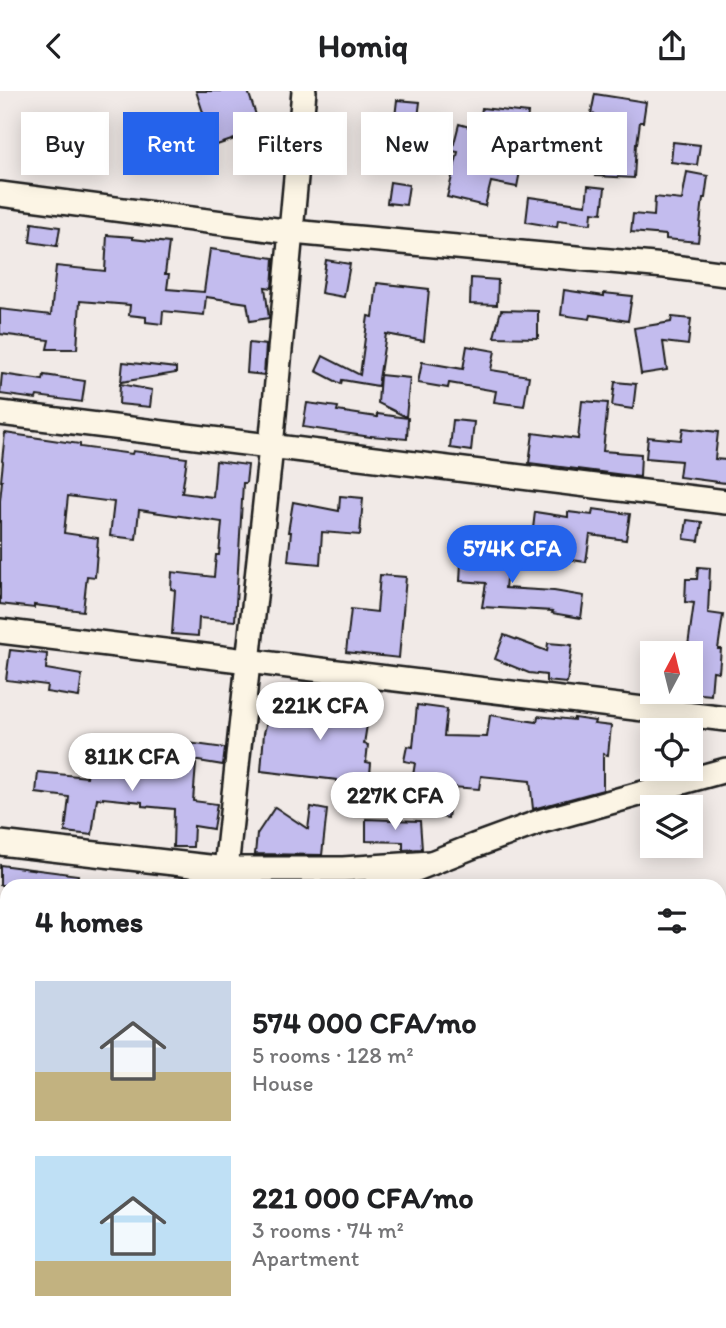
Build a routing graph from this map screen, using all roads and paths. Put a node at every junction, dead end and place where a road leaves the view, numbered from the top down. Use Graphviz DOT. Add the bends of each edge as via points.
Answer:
graph roads {
  1 [pos="304,91"];
  2 [pos="0,194"];
  3 [pos="292,232"];
  4 [pos="726,274"];
  5 [pos="0,413"];
  6 [pos="271,447"];
  7 [pos="726,502"];
  8 [pos="0,631"];
  9 [pos="248,661"];
  10 [pos="726,719"];
  11 [pos="726,770"];
  12 [pos="0,843"];
  13 [pos="431,863"];
  14 [pos="223,877"];
  15 [pos="391,879"];
  1 -- 3 [label="street"];
  2 -- 3 [label="street"];
  3 -- 4 [label="street"];
  3 -- 6 [label="street"];
  5 -- 6 [label="street"];
  6 -- 7 [label="street"];
  6 -- 9 [label="street"];
  8 -- 9 [label="street"];
  9 -- 10 [label="street"];
  9 -- 14 [label="street"];
  11 -- 13 [label="street" via="542,821"];
  12 -- 14 [label="street"];
  13 -- 14 [label="street"];
  13 -- 15 [label="street"];
}
